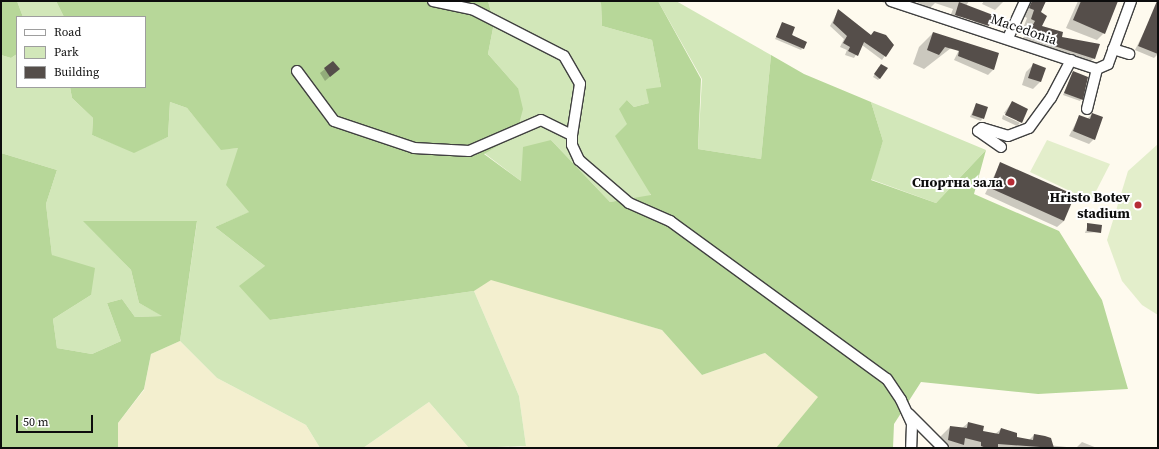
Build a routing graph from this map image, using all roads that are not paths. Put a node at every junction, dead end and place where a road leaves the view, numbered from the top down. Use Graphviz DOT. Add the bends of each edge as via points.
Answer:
graph roads {
  1 [pos="433,1"];
  2 [pos="891,1"];
  3 [pos="1025,1"];
  4 [pos="1131,1"];
  5 [pos="908,3"];
  6 [pos="1008,38"];
  7 [pos="1113,49"];
  8 [pos="1129,54"];
  9 [pos="1070,60"];
  10 [pos="1099,69"];
  11 [pos="297,71"];
  12 [pos="1087,109"];
  13 [pos="572,135"];
  14 [pos="1001,147"];
  15 [pos="907,411"];
  16 [pos="911,448"];
  17 [pos="943,448"];
  1 -- 13 [label="street" via="472,9 564,56 580,84 581,96"];
  2 -- 5 [label="street, Macedonia"];
  3 -- 6 [label="street"];
  4 -- 7 [label="street"];
  5 -- 6 [label="street, Macedonia"];
  6 -- 9 [label="street, Macedonia"];
  7 -- 8 [label="street"];
  7 -- 10 [label="street"];
  9 -- 10 [label="street, Macedonia"];
  9 -- 14 [label="street" via="1051,98 1028,128 1008,136 982,128 978,131"];
  10 -- 12 [label="street"];
  11 -- 13 [label="street" via="334,121 414,148 469,151 541,120"];
  13 -- 15 [label="street" via="572,146 579,160 596,178 629,203 670,221 867,364 894,388"];
  15 -- 16 [label="street" via="912,424"];
  15 -- 17 [label="street"];
}
